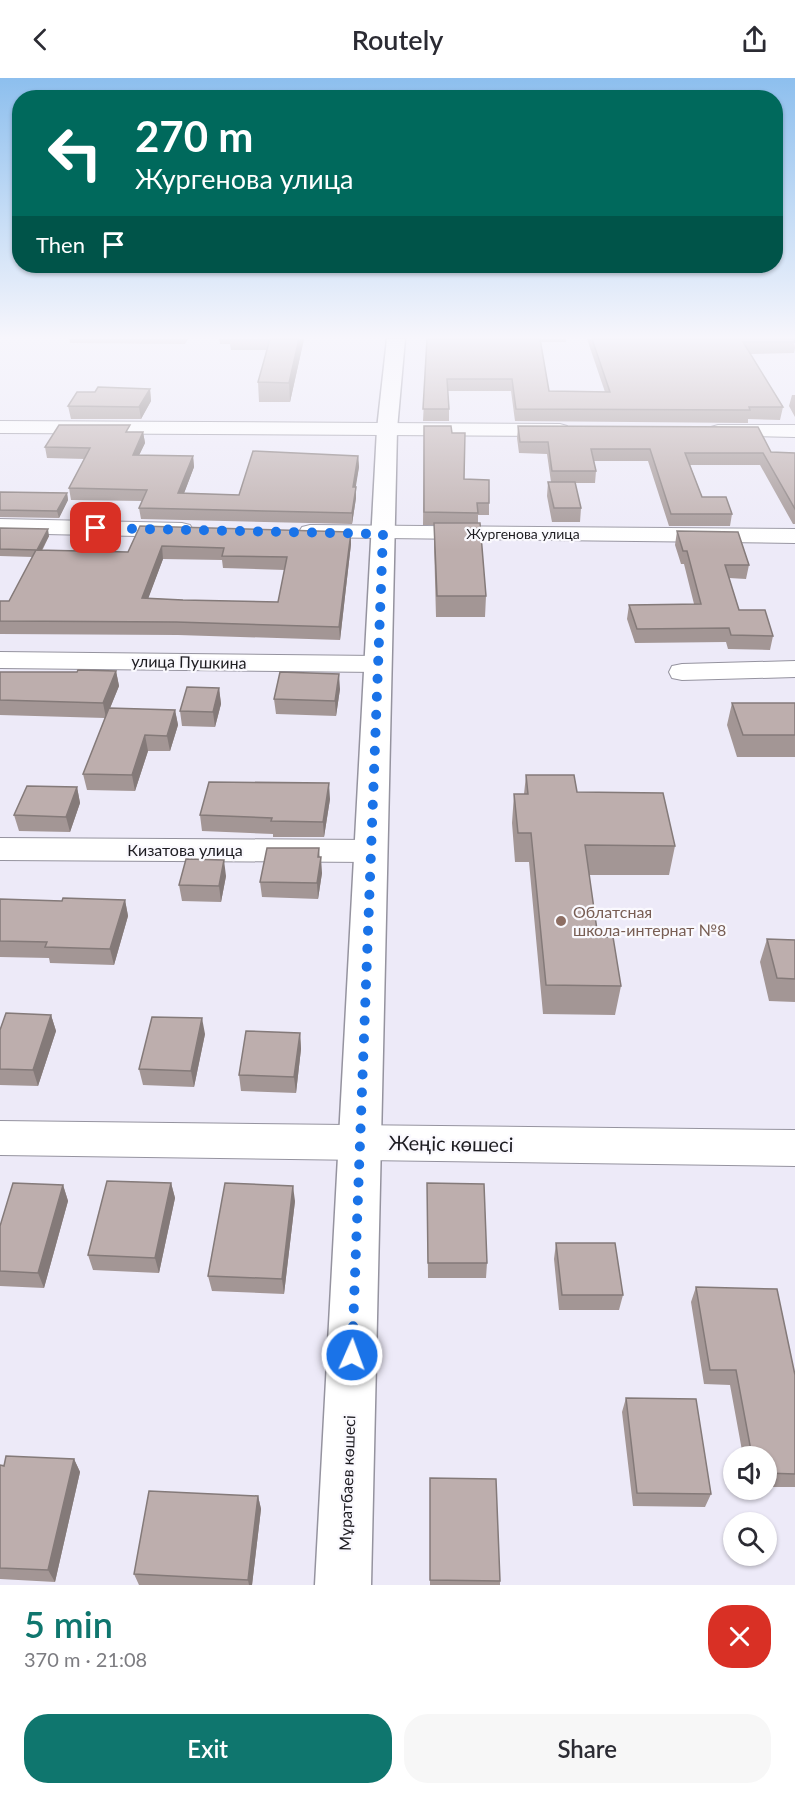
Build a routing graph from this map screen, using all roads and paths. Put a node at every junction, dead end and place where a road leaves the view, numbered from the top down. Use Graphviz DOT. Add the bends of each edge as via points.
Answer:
graph roads {
  1 [pos="389,409"];
  2 [pos="0,427"];
  3 [pos="387,429"];
  4 [pos="579,430"];
  5 [pos="699,431"];
  6 [pos="795,432"];
  7 [pos="0,526"];
  8 [pos="204,530"];
  9 [pos="288,532"];
  10 [pos="383,534"];
  11 [pos="795,536"];
  12 [pos="0,660"];
  13 [pos="378,664"];
  14 [pos="795,669"];
  15 [pos="682,672"];
  16 [pos="0,849"];
  17 [pos="371,851"];
  18 [pos="0,1138"];
  19 [pos="359,1143"];
  20 [pos="795,1148"];
  21 [pos="343,1585"];
  1 -- 3 [label="street, Мұратбаев көшесі"];
  2 -- 3 [label="street"];
  3 -- 4 [label="street"];
  3 -- 10 [label="street, Мұратбаев көшесі"];
  5 -- 6 [label="street"];
  7 -- 8 [label="street"];
  9 -- 10 [label="street, Жургенова улица"];
  10 -- 11 [label="street, Жургенова улица"];
  10 -- 13 [label="street, Мұратбаев көшесі"];
  12 -- 13 [label="street, улица Пушкина"];
  13 -- 17 [label="street, Мұратбаев көшесі"];
  14 -- 15 [label="street"];
  16 -- 17 [label="street, Кизатова улица"];
  17 -- 19 [label="street, Мұратбаев көшесі"];
  18 -- 19 [label="street, Жеңіс көшесі"];
  19 -- 20 [label="street, Жеңіс көшесі"];
  19 -- 21 [label="street, Мұратбаев көшесі"];
}
